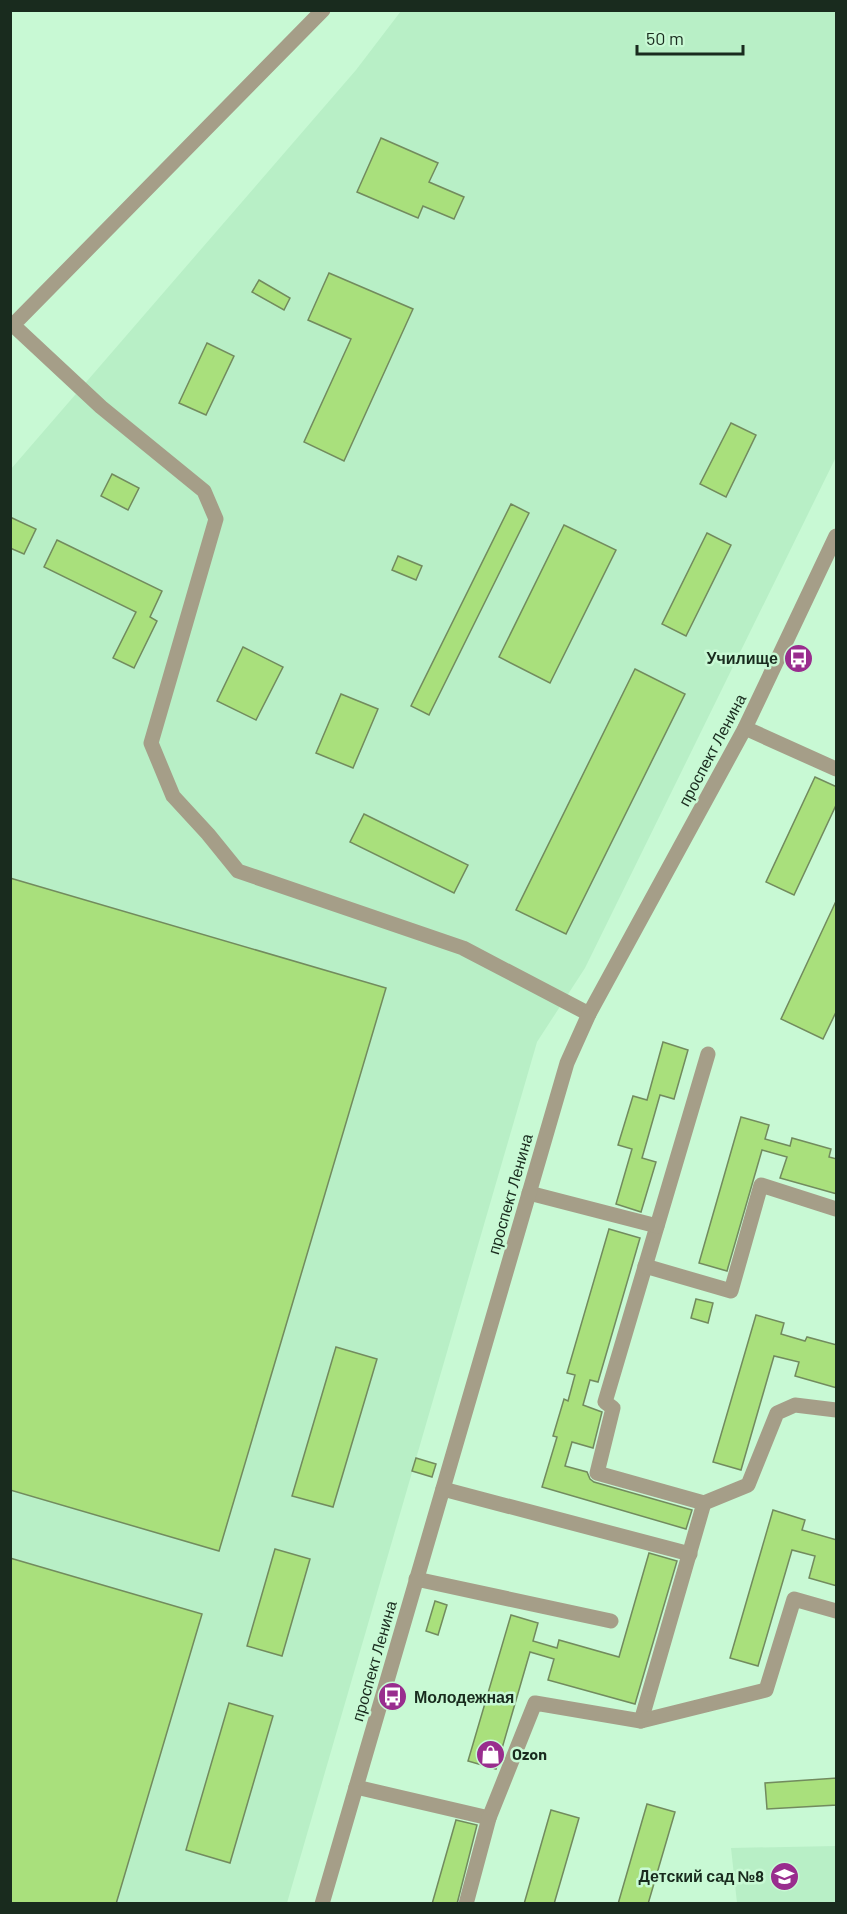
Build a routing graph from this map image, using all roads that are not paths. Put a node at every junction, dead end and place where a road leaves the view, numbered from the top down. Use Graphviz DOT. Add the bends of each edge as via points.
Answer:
graph roads {
  1 [pos="323,10"];
  2 [pos="12,325"];
  3 [pos="837,536"];
  4 [pos="745,728"];
  5 [pos="837,769"];
  6 [pos="589,1014"];
  7 [pos="708,1054"];
  8 [pos="529,1193"];
  9 [pos="837,1209"];
  10 [pos="657,1227"];
  11 [pos="645,1266"];
  12 [pos="837,1410"];
  13 [pos="442,1489"];
  14 [pos="704,1503"];
  15 [pos="690,1554"];
  16 [pos="416,1579"];
  17 [pos="837,1611"];
  18 [pos="611,1621"];
  19 [pos="641,1721"];
  20 [pos="356,1787"];
  21 [pos="489,1818"];
  22 [pos="322,1904"];
  23 [pos="466,1904"];
  1 -- 2 [label="street"];
  2 -- 6 [label="street" via="101,407 204,491 216,519 151,743 173,796 238,871 463,948"];
  3 -- 4 [label="street, проспект Ленина"];
  4 -- 5 [label="street"];
  4 -- 6 [label="street, проспект Ленина"];
  6 -- 8 [label="street, проспект Ленина" via="567,1063"];
  7 -- 10 [label="street"];
  8 -- 10 [label="street"];
  8 -- 13 [label="street, проспект Ленина"];
  9 -- 11 [label="street" via="761,1185 731,1291"];
  10 -- 11 [label="street"];
  11 -- 14 [label="street" via="605,1402 613,1408 597,1473"];
  12 -- 14 [label="street" via="795,1405 777,1413 748,1485"];
  13 -- 15 [label="street"];
  13 -- 16 [label="street, проспект Ленина"];
  14 -- 15 [label="street"];
  15 -- 19 [label="street"];
  16 -- 18 [label="street"];
  16 -- 20 [label="street, проспект Ленина"];
  17 -- 19 [label="street" via="794,1599 766,1690"];
  19 -- 21 [label="street" via="535,1702"];
  20 -- 21 [label="street"];
  20 -- 22 [label="street, проспект Ленина"];
  21 -- 23 [label="street"];
}
